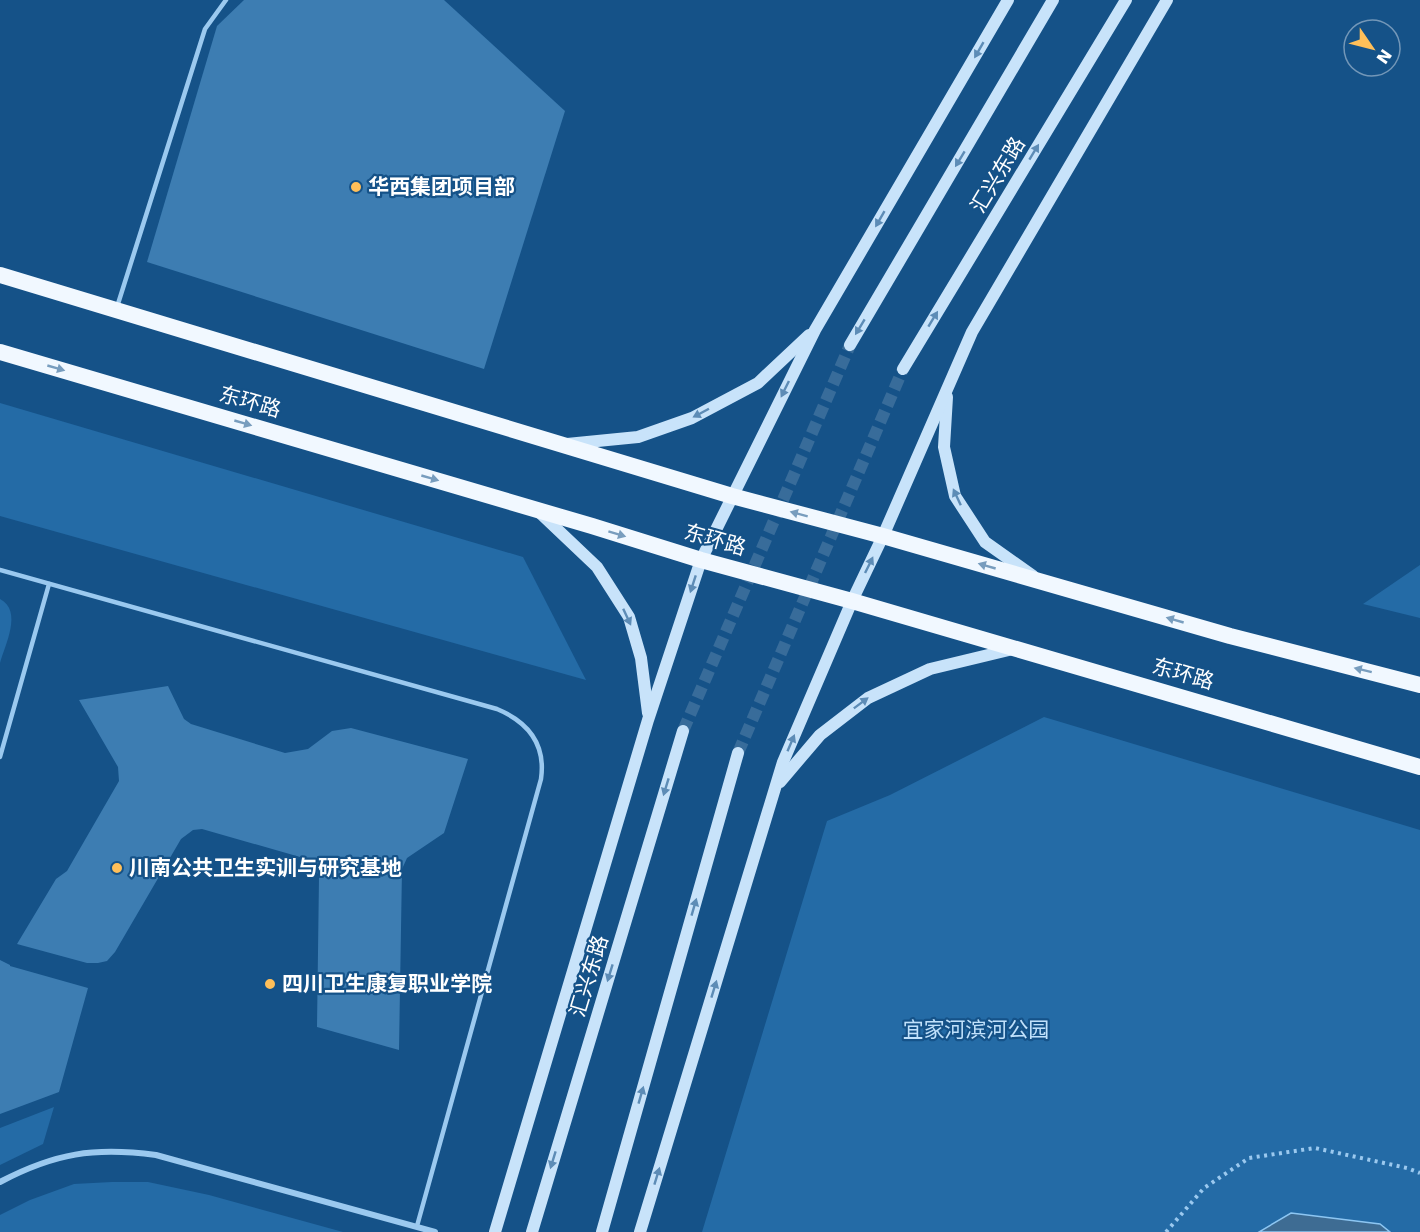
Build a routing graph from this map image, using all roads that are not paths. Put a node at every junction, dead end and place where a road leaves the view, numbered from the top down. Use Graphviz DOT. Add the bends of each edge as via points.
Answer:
graph roads {
  1 [pos="225,0"];
  2 [pos="1008,0"];
  3 [pos="1053,0"];
  4 [pos="1126,0"];
  5 [pos="1167,0"];
  6 [pos="0,275"];
  7 [pos="116,310"];
  8 [pos="815,330"];
  9 [pos="850,345"];
  10 [pos="0,352"];
  11 [pos="903,369"];
  12 [pos="948,388"];
  13 [pos="562,445"];
  14 [pos="732,496"];
  15 [pos="536,509"];
  16 [pos="883,536"];
  17 [pos="701,560"];
  18 [pos="0,570"];
  19 [pos="1041,581"];
  20 [pos="49,584"];
  21 [pos="852,601"];
  22 [pos="1015,649"];
  23 [pos="1420,685"];
  24 [pos="648,720"];
  25 [pos="683,731"];
  26 [pos="738,753"];
  27 [pos="0,757"];
  28 [pos="1417,767"];
  29 [pos="775,788"];
  30 [pos="0,1182"];
  31 [pos="417,1226"];
  32 [pos="435,1232"];
  33 [pos="495,1232"];
  34 [pos="532,1232"];
  35 [pos="602,1232"];
  36 [pos="640,1232"];
  1 -- 7 [label="lane" via="205,29"];
  2 -- 8 [label="main road, one-way"];
  3 -- 9 [label="main road, 汇兴东路, one-way"];
  11 -- 4 [label="main road, 汇兴东路, one-way"];
  5 -- 12 [label="main road" via="972,332"];
  6 -- 7 [label="highway"];
  7 -- 13 [label="highway"];
  8 -- 13 [label="main road, one-way" via="758,383 692,418 638,436"];
  8 -- 14 [label="main road, one-way"];
  10 -- 15 [label="highway, 东环路, one-way"];
  12 -- 16 [label="main road"];
  19 -- 12 [label="main road, one-way" via="985,542 955,496 944,447"];
  13 -- 14 [label="highway"];
  16 -- 14 [label="highway, one-way"];
  14 -- 17 [label="main road"];
  15 -- 17 [label="highway, 东环路, one-way"];
  15 -- 24 [label="main road, one-way" via="597,567 629,616 641,658"];
  19 -- 16 [label="highway, one-way"];
  21 -- 16 [label="main road, one-way"];
  17 -- 21 [label="highway, 东环路"];
  17 -- 24 [label="main road, one-way"];
  18 -- 20 [label="lane"];
  23 -- 19 [label="highway, one-way" via="1230,636"];
  20 -- 27 [label="lane"];
  20 -- 31 [label="lane" via="497,709 513,716 533,735 540,750 542,779"];
  21 -- 22 [label="highway, 东环路"];
  29 -- 21 [label="main road, one-way"];
  22 -- 28 [label="highway, 东环路"];
  29 -- 22 [label="main road, one-way" via="820,735 868,698 930,669"];
  24 -- 33 [label="main road"];
  25 -- 34 [label="main road, 汇兴东路, one-way"];
  35 -- 26 [label="main road, one-way"];
  36 -- 29 [label="main road, one-way"];
  30 -- 31 [label="street" via="36,1164 78,1153 120,1150 156,1155"];
  31 -- 32 [label="street"];
}
